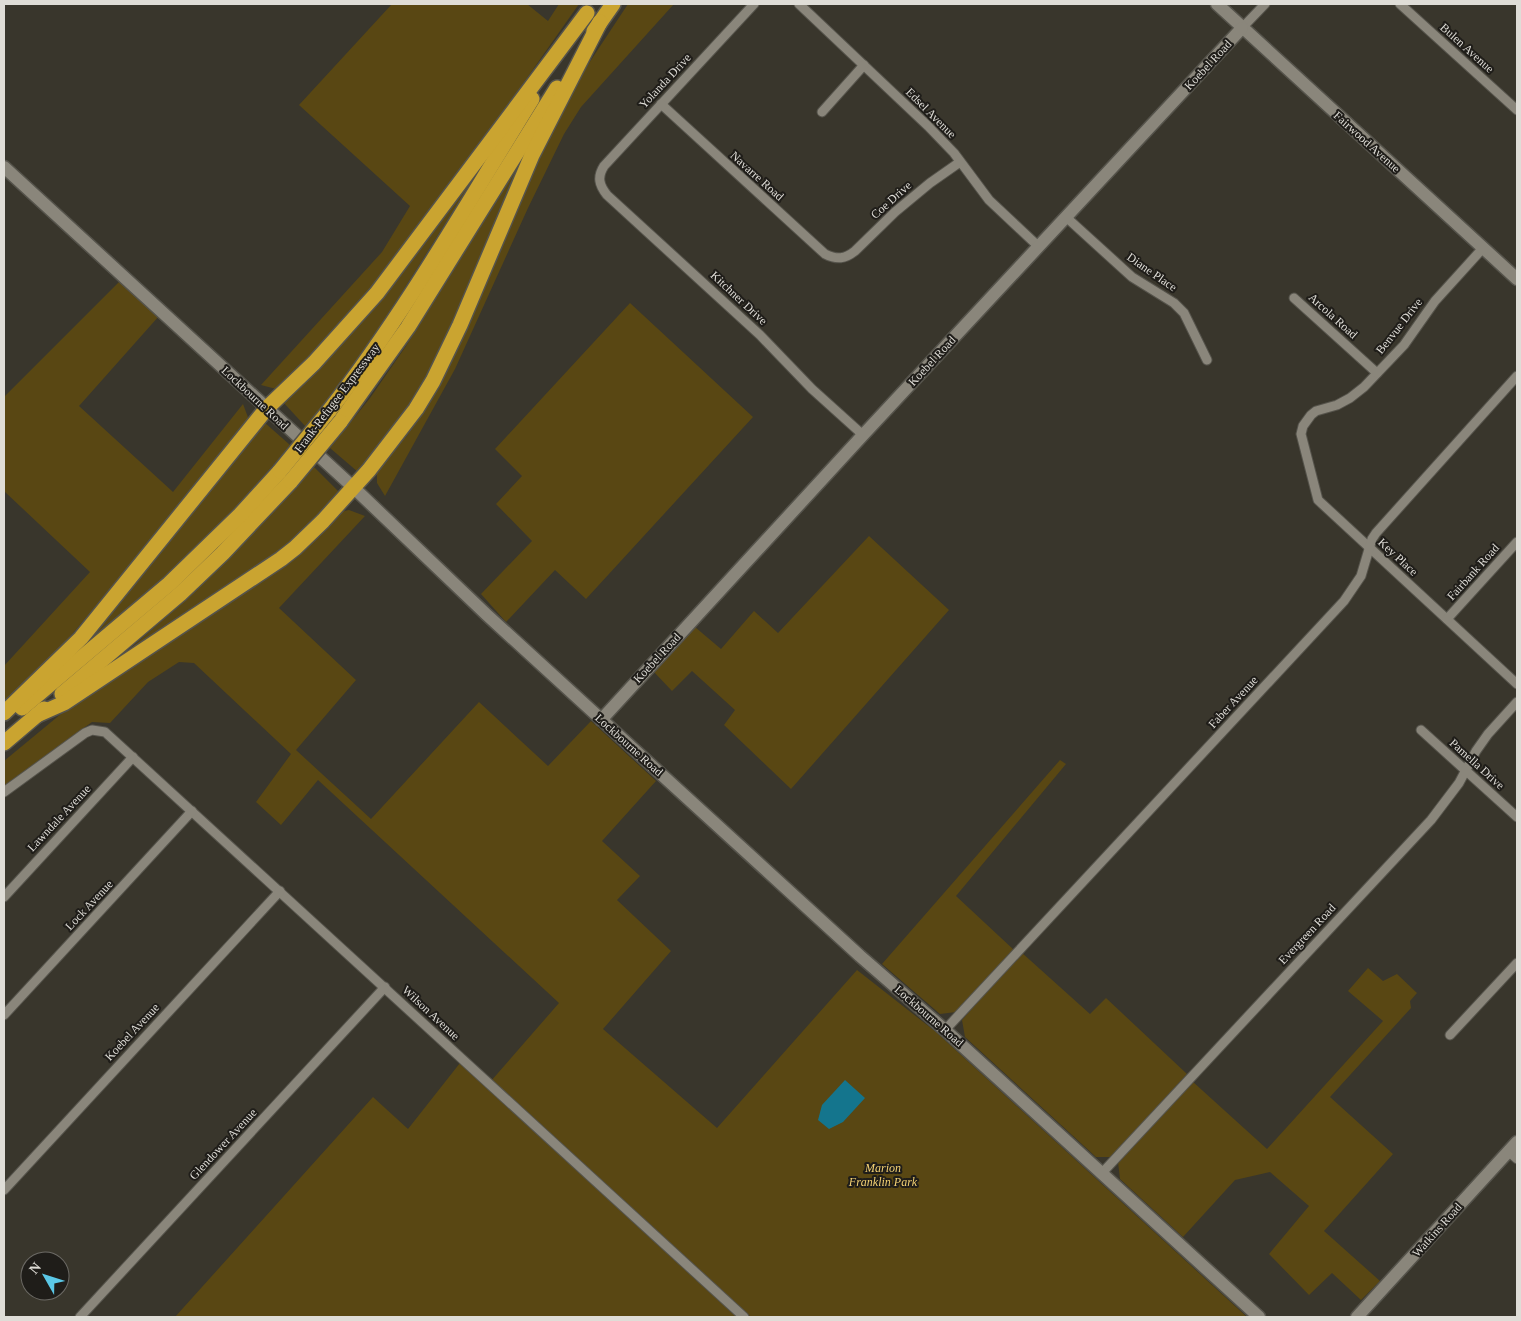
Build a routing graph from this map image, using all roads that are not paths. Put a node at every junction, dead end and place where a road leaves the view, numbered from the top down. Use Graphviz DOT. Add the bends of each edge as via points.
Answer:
graph roads {
  1 [pos="613,4"];
  2 [pos="754,4"];
  3 [pos="799,4"];
  4 [pos="1217,4"];
  5 [pos="1265,4"];
  6 [pos="1400,4"];
  7 [pos="590,8"];
  8 [pos="600,22"];
  9 [pos="1242,28"];
  10 [pos="864,65"];
  11 [pos="661,104"];
  12 [pos="1517,110"];
  13 [pos="822,112"];
  14 [pos="960,162"];
  15 [pos="4,166"];
  16 [pos="599,179"];
  17 [pos="1066,217"];
  18 [pos="1038,246"];
  19 [pos="1484,248"];
  20 [pos="840,259"];
  21 [pos="1517,279"];
  22 [pos="1294,298"];
  23 [pos="1207,360"];
  24 [pos="1377,373"];
  25 [pos="1517,376"];
  26 [pos="267,408"];
  27 [pos="1303,426"];
  28 [pos="863,435"];
  29 [pos="286,476"];
  30 [pos="353,487"];
  31 [pos="1517,542"];
  32 [pos="1369,548"];
  33 [pos="1447,619"];
  34 [pos="1517,684"];
  35 [pos="1517,702"];
  36 [pos="4,713"];
  37 [pos="37,715"];
  38 [pos="601,720"];
  39 [pos="4,723"];
  40 [pos="1420,730"];
  41 [pos="4,743"];
  42 [pos="133,757"];
  43 [pos="1466,770"];
  44 [pos="4,792"];
  45 [pos="192,811"];
  46 [pos="1517,817"];
  47 [pos="280,891"];
  48 [pos="4,897"];
  49 [pos="1517,963"];
  50 [pos="385,987"];
  51 [pos="4,1015"];
  52 [pos="946,1030"];
  53 [pos="1450,1035"];
  54 [pos="1514,1151"];
  55 [pos="1102,1173"];
  56 [pos="4,1190"];
  57 [pos="80,1317"];
  58 [pos="744,1317"];
  59 [pos="1259,1317"];
  60 [pos="1357,1317"];
  1 -- 8 [label="highway, Frank-Refugee Expressway"];
  2 -- 11 [label="street, Yolanda Drive"];
  3 -- 10 [label="street, Edsel Avenue"];
  4 -- 9 [label="main road, Fairwood Avenue"];
  5 -- 9 [label="street, Koebel Road"];
  6 -- 12 [label="street, Bulen Avenue"];
  7 -- 26 [label="highway" via="377,293 314,363"];
  7 -- 29 [label="highway, Frank-Refugee Expressway, bridge" via="394,322"];
  8 -- 29 [label="highway, Frank-Refugee Expressway, bridge" via="408,327 340,422"];
  8 -- 30 [label="highway" via="532,155 433,381 397,436"];
  9 -- 17 [label="main road, Koebel Road"];
  9 -- 19 [label="main road, Fairwood Avenue"];
  10 -- 13 [label="street"];
  10 -- 14 [label="street, Edsel Avenue" via="928,126"];
  11 -- 16 [label="street, Yolanda Drive" via="604,166"];
  11 -- 20 [label="street, Navarre Road" via="825,254"];
  14 -- 18 [label="street, Edsel Avenue" via="989,200"];
  14 -- 20 [label="street, Coe Drive" via="895,212 855,252"];
  15 -- 26 [label="main road, Lockbourne Road"];
  16 -- 28 [label="street, Kitchner Drive" via="607,194"];
  17 -- 18 [label="main road, Koebel Road"];
  17 -- 23 [label="street, Diane Place" via="1132,277 1174,303 1184,313"];
  18 -- 28 [label="main road, Koebel Road"];
  19 -- 21 [label="main road, Fairwood Avenue"];
  19 -- 24 [label="street, Benvue Drive" via="1435,301 1404,345"];
  22 -- 24 [label="street, Arcola Road"];
  24 -- 27 [label="street, Benvue Drive" via="1350,398 1316,411"];
  25 -- 32 [label="street, Faber Avenue" via="1386,520"];
  26 -- 30 [label="main road, Lockbourne Road"];
  26 -- 36 [label="highway" via="81,638"];
  27 -- 32 [label="street, Key Place" via="1302,442 1318,500"];
  28 -- 38 [label="main road, Koebel Road"];
  29 -- 37 [label="highway, Frank-Refugee Expressway" via="223,553 180,594"];
  29 -- 39 [label="highway, Frank-Refugee Expressway" via="169,584"];
  30 -- 37 [label="highway" via="323,521 281,559 64,703"];
  30 -- 38 [label="main road, Lockbourne Road"];
  31 -- 33 [label="street, Fairbank Road"];
  32 -- 33 [label="street, Key Place"];
  32 -- 52 [label="street, Faber Avenue" via="1360,576 1344,601"];
  33 -- 34 [label="street, Key Place"];
  35 -- 43 [label="street, Evergreen Road" via="1476,750"];
  37 -- 41 [label="highway, Frank-Refugee Expressway"];
  38 -- 52 [label="main road, Lockbourne Road"];
  40 -- 43 [label="street, Pamella Drive"];
  42 -- 44 [label="street, Wilson Avenue" via="105,732 92,730"];
  42 -- 45 [label="street, Wilson Avenue"];
  42 -- 48 [label="street, Lawndale Avenue"];
  43 -- 46 [label="street, Pamella Drive"];
  43 -- 55 [label="street, Evergreen Road" via="1431,820"];
  45 -- 47 [label="street, Wilson Avenue"];
  45 -- 51 [label="street, Lock Avenue"];
  47 -- 50 [label="street, Wilson Avenue"];
  47 -- 56 [label="street, Koebel Avenue"];
  49 -- 53 [label="street"];
  50 -- 57 [label="street, Glendower Avenue"];
  50 -- 58 [label="street, Wilson Avenue"];
  52 -- 55 [label="main road, Lockbourne Road"];
  54 -- 60 [label="main road, Watkins Road"];
  55 -- 59 [label="main road, Lockbourne Road"];
}
